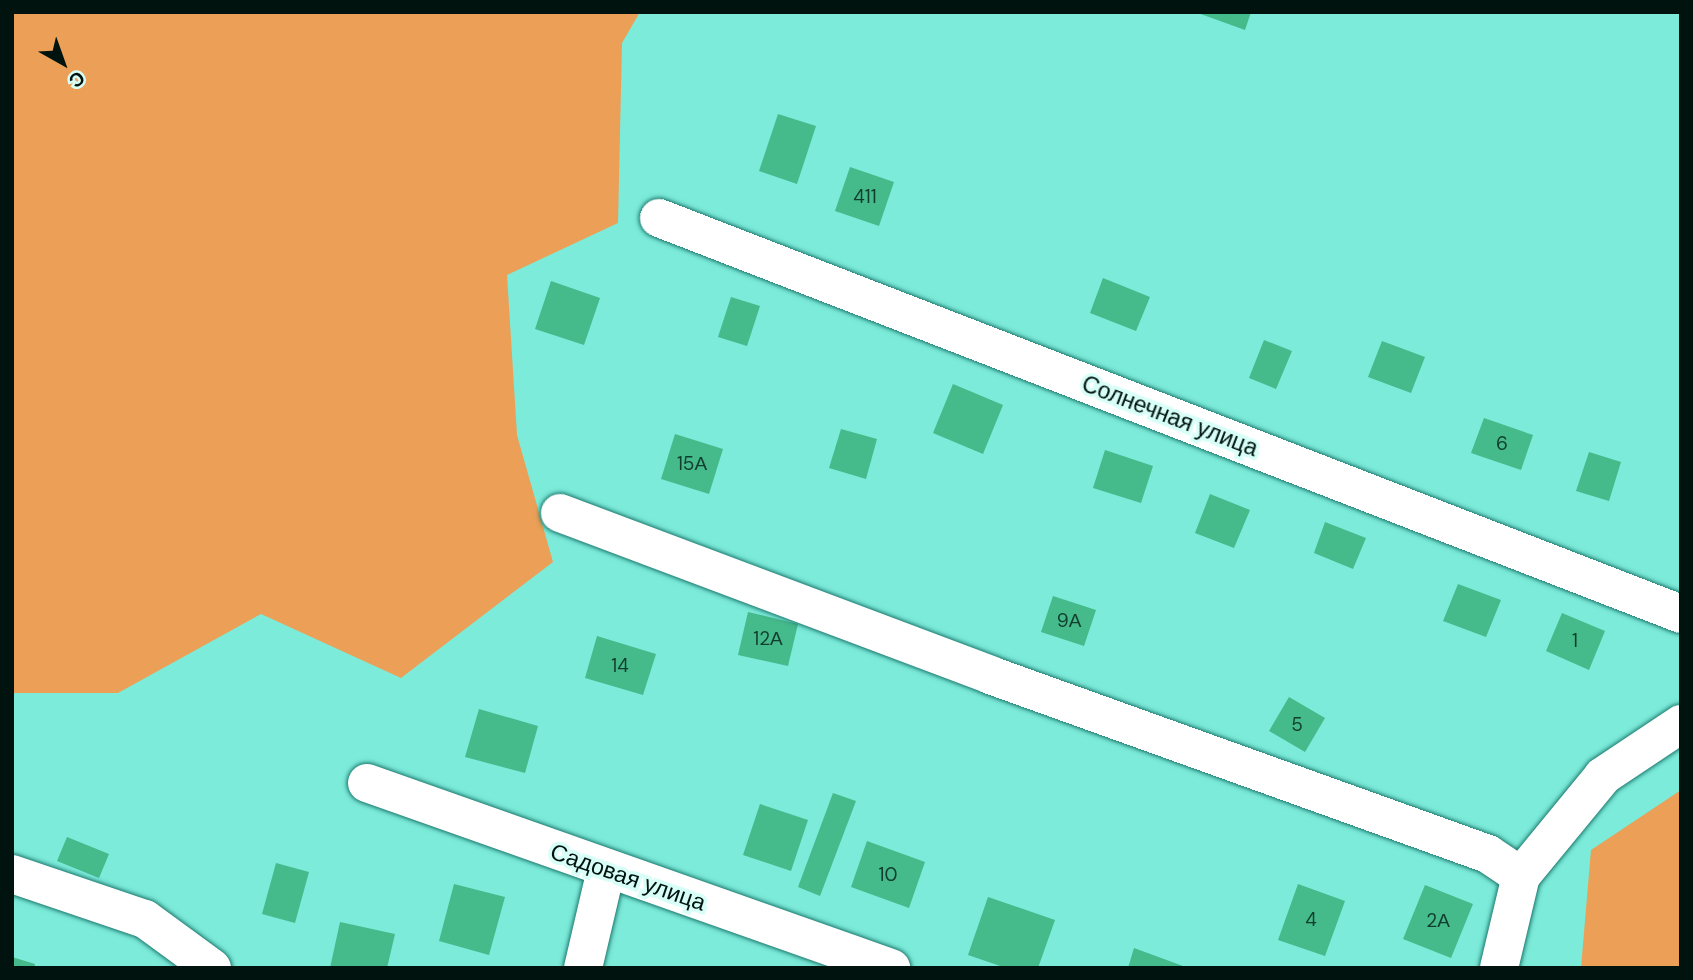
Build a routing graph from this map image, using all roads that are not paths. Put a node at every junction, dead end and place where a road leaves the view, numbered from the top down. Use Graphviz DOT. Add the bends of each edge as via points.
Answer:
graph roads {
  1 [pos="659,218"];
  2 [pos="561,513"];
  3 [pos="1681,614"];
  4 [pos="1681,724"];
  5 [pos="367,783"];
  6 [pos="606,870"];
  7 [pos="12,874"];
  8 [pos="1521,876"];
  9 [pos="212,968"];
  10 [pos="583,968"];
  11 [pos="891,968"];
  12 [pos="1499,968"];
  1 -- 3 [label="street, Солнечная улица"];
  2 -- 8 [label="street" via="990,675 1488,854"];
  4 -- 8 [label="street" via="1603,776"];
  5 -- 6 [label="street, Садовая улица"];
  6 -- 10 [label="street"];
  6 -- 11 [label="street, Садовая улица"];
  7 -- 9 [label="street" via="145,919"];
  8 -- 12 [label="street"];
}
